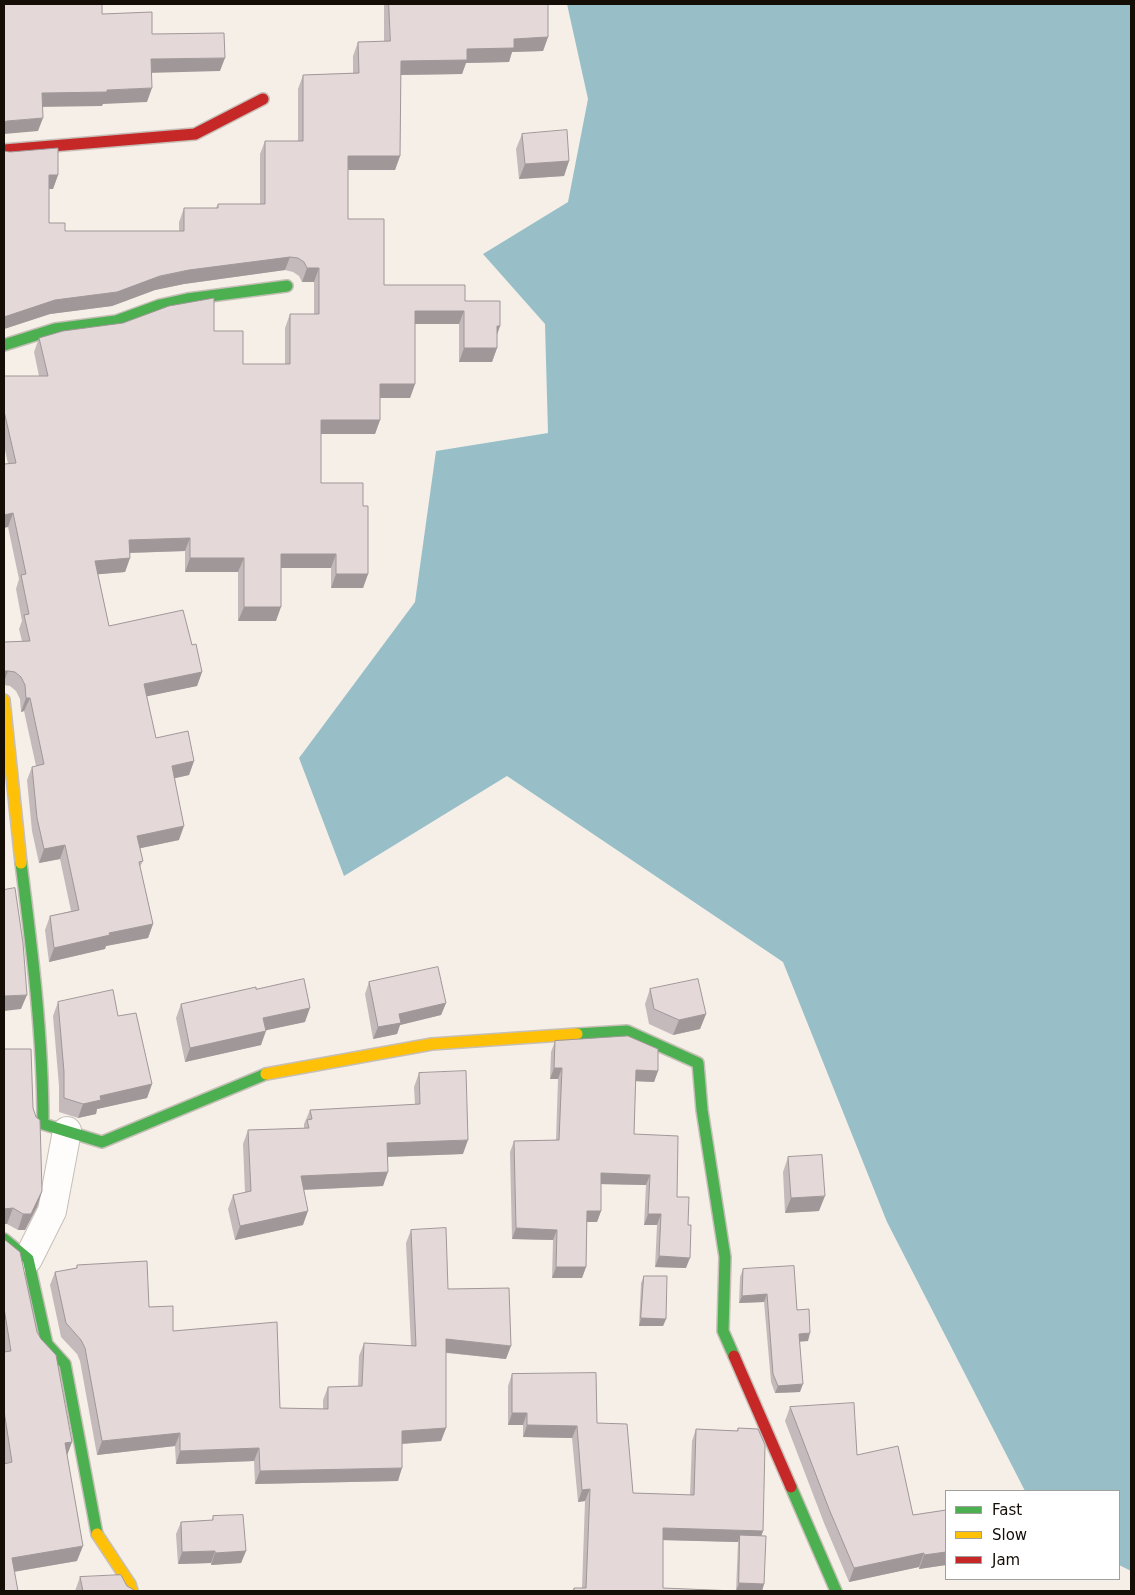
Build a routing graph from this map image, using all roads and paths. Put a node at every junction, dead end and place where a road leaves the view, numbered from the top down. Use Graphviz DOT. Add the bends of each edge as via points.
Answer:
graph roads {
  1 [pos="263,99"];
  2 [pos="4,150"];
  3 [pos="287,286"];
  4 [pos="4,345"];
  5 [pos="4,700"];
  6 [pos="6,758"];
  7 [pos="67,1131"];
  8 [pos="4,1239"];
  9 [pos="28,1259"];
  10 [pos="132,1591"];
  11 [pos="836,1591"];
  1 -- 2 [label="street" via="195,134"];
  3 -- 4 [label="street" via="187,299 116,321 55,329"];
  5 -- 6 [label="street"];
  6 -- 7 [label="street" via="33,956 44,1124"];
  7 -- 9 [label="street" via="52,1211"];
  7 -- 11 [label="street" via="102,1142 267,1074 432,1044 627,1031 698,1063 702,1110 725,1257 723,1331"];
  8 -- 9 [label="street"];
  9 -- 10 [label="street" via="47,1344 65,1364 96,1533"];
}
